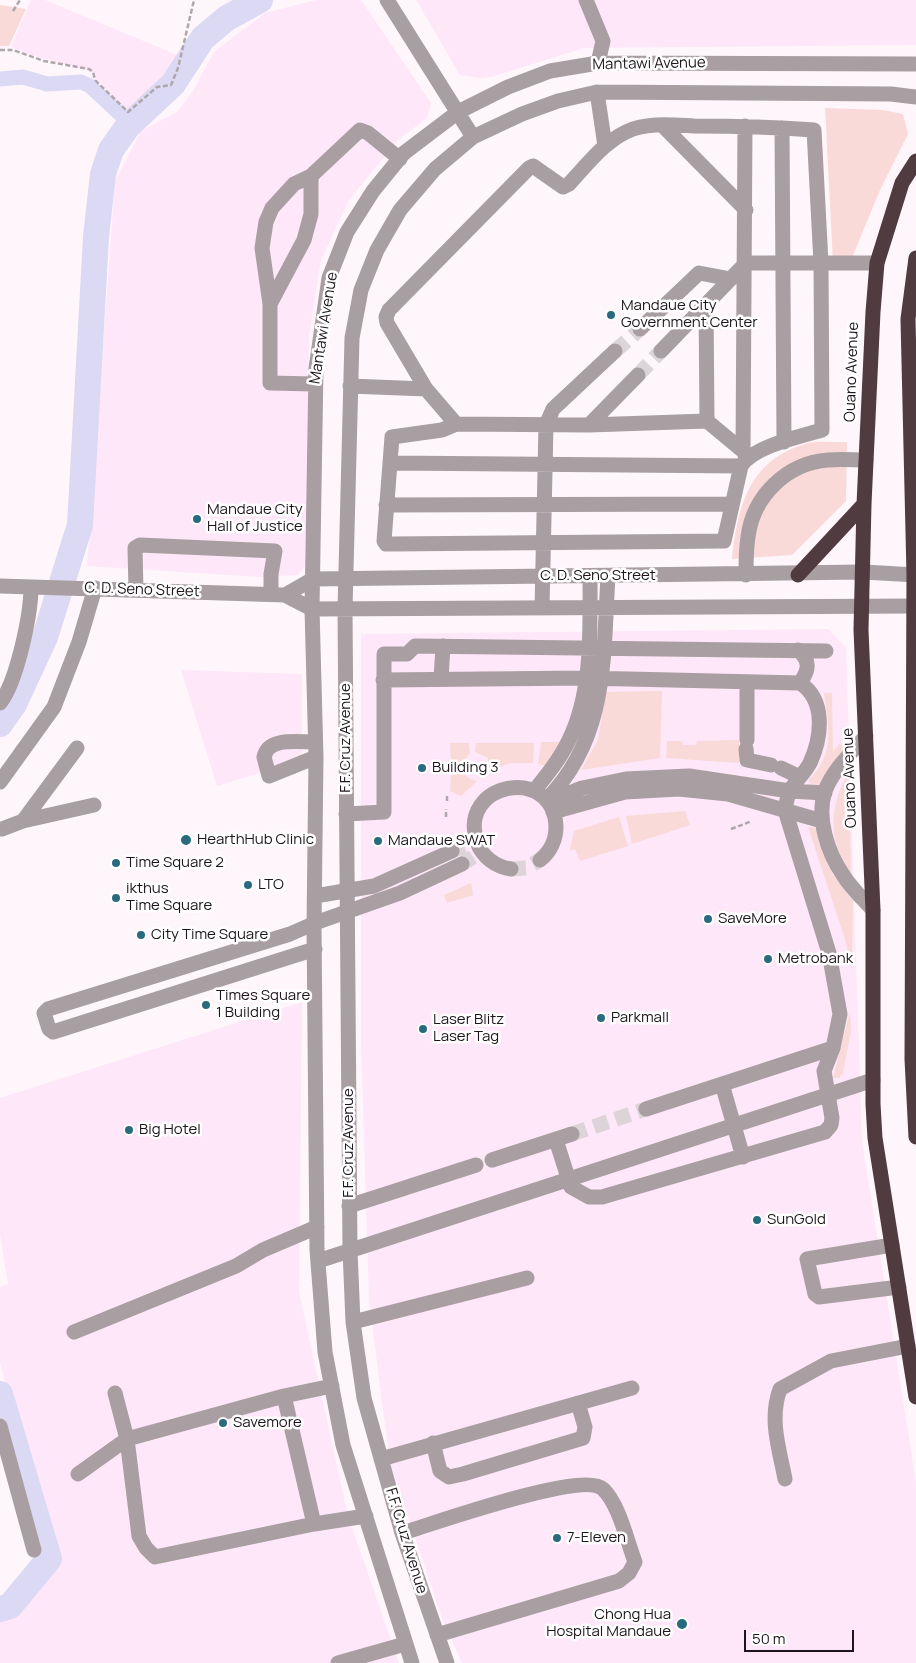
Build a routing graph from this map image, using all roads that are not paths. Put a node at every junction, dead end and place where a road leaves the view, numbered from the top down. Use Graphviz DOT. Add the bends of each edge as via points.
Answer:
graph roads {
  1 [pos="387,0"];
  2 [pos="586,0"];
  3 [pos="598,63"];
  4 [pos="916,64"];
  5 [pos="597,92"];
  6 [pos="916,97"];
  7 [pos="458,112"];
  8 [pos="662,125"];
  9 [pos="745,126"];
  10 [pos="782,128"];
  11 [pos="473,137"];
  12 [pos="605,146"];
  13 [pos="400,159"];
  14 [pos="916,162"];
  15 [pos="311,176"];
  16 [pos="746,210"];
  17 [pos="916,258"];
  18 [pos="746,263"];
  19 [pos="783,263"];
  20 [pos="820,263"];
  21 [pos="877,263"];
  22 [pos="732,279"];
  23 [pos="270,304"];
  24 [pos="706,304"];
  25 [pos="640,329"];
  26 [pos="615,351"];
  27 [pos="661,351"];
  28 [pos="912,358"];
  29 [pos="638,375"];
  30 [pos="314,384"];
  31 [pos="350,386"];
  32 [pos="426,389"];
  33 [pos="708,421"];
  34 [pos="456,424"];
  35 [pos="546,425"];
  36 [pos="589,425"];
  37 [pos="784,442"];
  38 [pos="744,458"];
  39 [pos="866,460"];
  40 [pos="391,463"];
  41 [pos="546,464"];
  42 [pos="731,504"];
  43 [pos="864,504"];
  44 [pos="386,505"];
  45 [pos="545,505"];
  46 [pos="914,538"];
  47 [pos="545,543"];
  48 [pos="864,572"];
  49 [pos="746,575"];
  50 [pos="798,575"];
  51 [pos="915,575"];
  52 [pos="543,576"];
  53 [pos="590,576"];
  54 [pos="608,576"];
  55 [pos="346,578"];
  56 [pos="313,579"];
  57 [pos="0,586"];
  58 [pos="39,587"];
  59 [pos="89,588"];
  60 [pos="136,590"];
  61 [pos="278,594"];
  62 [pos="914,606"];
  63 [pos="861,607"];
  64 [pos="542,608"];
  65 [pos="589,608"];
  66 [pos="606,608"];
  67 [pos="312,609"];
  68 [pos="345,609"];
  69 [pos="443,646"];
  70 [pos="588,648"];
  71 [pos="607,648"];
  72 [pos="798,650"];
  73 [pos="826,651"];
  74 [pos="914,667"];
  75 [pos="441,679"];
  76 [pos="599,679"];
  77 [pos="383,680"];
  78 [pos="748,682"];
  79 [pos="800,683"];
  80 [pos="0,703"];
  81 [pos="866,736"];
  82 [pos="77,748"];
  83 [pos="800,777"];
  84 [pos="0,782"];
  85 [pos="790,791"];
  86 [pos="825,793"];
  87 [pos="545,801"];
  88 [pos="94,805"];
  89 [pos="785,810"];
  90 [pos="346,814"];
  91 [pos="23,821"];
  92 [pos="822,821"];
  93 [pos="2,829"];
  94 [pos="468,851"];
  95 [pos="540,860"];
  96 [pos="511,869"];
  97 [pos="348,891"];
  98 [pos="315,896"];
  99 [pos="873,910"];
  100 [pos="348,911"];
  101 [pos="315,923"];
  102 [pos="315,949"];
  103 [pos="833,1048"];
  104 [pos="914,1059"];
  105 [pos="873,1080"];
  106 [pos="722,1084"];
  107 [pos="828,1095"];
  108 [pos="646,1109"];
  109 [pos="734,1124"];
  110 [pos="572,1134"];
  111 [pos="916,1137"];
  112 [pos="556,1140"];
  113 [pos="743,1157"];
  114 [pos="492,1160"];
  115 [pos="476,1165"];
  116 [pos="568,1179"];
  117 [pos="350,1206"];
  118 [pos="317,1227"];
  119 [pos="892,1245"];
  120 [pos="350,1250"];
  121 [pos="318,1260"];
  122 [pos="527,1278"];
  123 [pos="899,1287"];
  124 [pos="353,1322"];
  125 [pos="74,1332"];
  126 [pos="908,1346"];
  127 [pos="332,1386"];
  128 [pos="632,1388"];
  129 [pos="115,1393"];
  130 [pos="284,1396"];
  131 [pos="916,1397"];
  132 [pos="578,1403"];
  133 [pos="0,1426"];
  134 [pos="127,1439"];
  135 [pos="434,1443"];
  136 [pos="380,1459"];
  137 [pos="78,1474"];
  138 [pos="785,1479"];
  139 [pos="366,1516"];
  140 [pos="314,1524"];
  141 [pos="402,1533"];
  142 [pos="34,1550"];
  143 [pos="437,1635"];
  144 [pos="405,1644"];
  145 [pos="338,1663"];
  146 [pos="412,1663"];
  147 [pos="447,1663"];
  1 -- 7 [label="street"];
  2 -- 3 [label="street" via="602,41"];
  3 -- 4 [label="street, Mantawi Avenue"];
  3 -- 7 [label="street, Mantawi Avenue" via="550,71"];
  5 -- 6 [label="street, Mantawi Avenue" via="891,94"];
  5 -- 11 [label="street, Mantawi Avenue" via="522,114"];
  5 -- 12 [label="street"];
  7 -- 11 [label="street"];
  7 -- 13 [label="street, Mantawi Avenue"];
  8 -- 9 [label="street"];
  8 -- 12 [label="street" via="626,132"];
  8 -- 16 [label="street"];
  9 -- 10 [label="street"];
  9 -- 16 [label="street"];
  10 -- 19 [label="street"];
  10 -- 20 [label="street" via="814,130"];
  11 -- 31 [label="street, Mantawi Avenue" via="435,169 400,210 377,250 361,290 354,328"];
  12 -- 32 [label="street" via="564,187 539,168 529,168 389,310 387,323"];
  13 -- 15 [label="street" via="360,130"];
  13 -- 30 [label="street, Mantawi Avenue" via="363,204 347,232 329,278"];
  14 -- 21 [label="highway, Ouano Avenue" via="902,184"];
  15 -- 23 [label="street" via="312,214 304,240"];
  15 -- 23 [label="street" via="294,184 272,208 266,222 262,248"];
  16 -- 18 [label="street"];
  17 -- 28 [label="highway" via="908,320"];
  18 -- 19 [label="street"];
  18 -- 22 [label="street"];
  18 -- 38 [label="street"];
  19 -- 20 [label="street"];
  19 -- 37 [label="street"];
  20 -- 21 [label="street"];
  20 -- 37 [label="street" via="822,430"];
  21 -- 39 [label="highway, Ouano Avenue"];
  22 -- 24 [label="street"];
  22 -- 25 [label="street" via="699,274"];
  23 -- 30 [label="street" via="270,383"];
  24 -- 27 [label="street"];
  24 -- 33 [label="street"];
  26 -- 35 [label="street" via="553,409"];
  28 -- 46 [label="highway"];
  29 -- 36 [label="street"];
  30 -- 56 [label="street, Mantawi Avenue"];
  31 -- 32 [label="street"];
  31 -- 55 [label="street, Mantawi Avenue"];
  32 -- 34 [label="street"];
  33 -- 36 [label="street"];
  33 -- 38 [label="street"];
  34 -- 35 [label="street"];
  34 -- 40 [label="street" via="442,430 392,437"];
  35 -- 36 [label="street"];
  35 -- 41 [label="street"];
  37 -- 38 [label="street"];
  38 -- 41 [label="street"];
  38 -- 42 [label="street"];
  39 -- 43 [label="highway, Ouano Avenue"];
  39 -- 49 [label="street" via="814,462 778,481 761,500 750,524"];
  40 -- 41 [label="street"];
  40 -- 44 [label="street"];
  41 -- 45 [label="street"];
  42 -- 45 [label="street"];
  42 -- 47 [label="street" via="724,541"];
  43 -- 48 [label="highway, Ouano Avenue"];
  43 -- 50 [label="highway"];
  44 -- 45 [label="street"];
  44 -- 47 [label="street" via="386,544"];
  45 -- 47 [label="street"];
  46 -- 51 [label="highway"];
  47 -- 52 [label="street"];
  48 -- 50 [label="street, C. D. Seno Street"];
  48 -- 51 [label="street, C. D. Seno Street"];
  48 -- 63 [label="highway, Ouano Avenue"];
  49 -- 50 [label="street, C. D. Seno Street"];
  49 -- 54 [label="street, C. D. Seno Street"];
  51 -- 62 [label="highway"];
  52 -- 53 [label="street, C. D. Seno Street"];
  52 -- 55 [label="street, C. D. Seno Street"];
  52 -- 64 [label="street"];
  53 -- 54 [label="street, C. D. Seno Street"];
  53 -- 65 [label="street"];
  54 -- 66 [label="street"];
  55 -- 56 [label="street, C. D. Seno Street"];
  55 -- 68 [label="street, Mantawi Avenue"];
  56 -- 61 [label="street, C. D. Seno Street"];
  56 -- 67 [label="street, Mantawi Avenue"];
  57 -- 58 [label="street, C. D. Seno Street"];
  58 -- 59 [label="street, C. D. Seno Street"];
  58 -- 80 [label="street" via="20,654"];
  59 -- 60 [label="street, C. D. Seno Street"];
  59 -- 84 [label="street" via="79,642 54,708"];
  60 -- 61 [label="street, C. D. Seno Street"];
  60 -- 61 [label="street" via="136,548 140,544 275,551 271,574"];
  61 -- 67 [label="street, C. D. Seno Street"];
  62 -- 63 [label="street, C. D. Seno Street"];
  62 -- 74 [label="highway"];
  63 -- 66 [label="street, C. D. Seno Street"];
  63 -- 81 [label="highway, Ouano Avenue"];
  64 -- 65 [label="street, C. D. Seno Street"];
  64 -- 68 [label="street, C. D. Seno Street"];
  65 -- 66 [label="street, C. D. Seno Street"];
  65 -- 70 [label="street"];
  66 -- 71 [label="street"];
  67 -- 68 [label="street, C. D. Seno Street"];
  67 -- 98 [label="street, F.F. Cruz Avenue"];
  68 -- 90 [label="street, F.F. Cruz Avenue"];
  69 -- 70 [label="street"];
  69 -- 75 [label="street"];
  69 -- 77 [label="street" via="415,646 407,654 384,654"];
  70 -- 71 [label="street"];
  70 -- 76 [label="street"];
  71 -- 72 [label="street"];
  71 -- 76 [label="street"];
  72 -- 73 [label="street"];
  72 -- 79 [label="street" via="807,659 808,666"];
  74 -- 104 [label="highway"];
  75 -- 76 [label="street"];
  75 -- 77 [label="street"];
  76 -- 78 [label="street"];
  76 -- 87 [label="street" via="552,768"];
  77 -- 90 [label="street" via="384,812"];
  78 -- 79 [label="street"];
  78 -- 83 [label="street" via="748,760"];
  79 -- 83 [label="street" via="816,700 820,718 818,742"];
  81 -- 86 [label="street" via="835,773"];
  81 -- 99 [label="highway, Ouano Avenue"];
  82 -- 91 [label="street"];
  83 -- 85 [label="street"];
  85 -- 86 [label="street"];
  85 -- 87 [label="street" via="689,776 626,779 582,788"];
  85 -- 89 [label="street"];
  86 -- 92 [label="street"];
  87 -- 89 [label="street" via="679,790 728,794"];
  87 -- 94 [label="street" via="516,787 489,796 478,811"];
  87 -- 95 [label="street" via="556,822 554,841"];
  88 -- 91 [label="street"];
  89 -- 92 [label="street"];
  89 -- 103 [label="street" via="829,953 840,1014"];
  90 -- 97 [label="street, F.F. Cruz Avenue"];
  91 -- 93 [label="street"];
  92 -- 99 [label="street" via="828,846 843,876"];
  94 -- 96 [label="street"];
  94 -- 97 [label="street" via="374,886"];
  94 -- 100 [label="street" via="400,893"];
  97 -- 98 [label="street"];
  97 -- 100 [label="street, F.F. Cruz Avenue"];
  98 -- 101 [label="street, F.F. Cruz Avenue"];
  99 -- 105 [label="highway, Ouano Avenue"];
  100 -- 101 [label="street"];
  100 -- 117 [label="street, F.F. Cruz Avenue"];
  101 -- 102 [label="street, F.F. Cruz Avenue"];
  101 -- 102 [label="street" via="290,934 48,1009 44,1013 53,1032"];
  102 -- 118 [label="street, F.F. Cruz Avenue"];
  103 -- 106 [label="street"];
  103 -- 107 [label="street" via="824,1071"];
  104 -- 111 [label="highway"];
  105 -- 107 [label="street"];
  105 -- 119 [label="highway, Ouano Avenue" via="875,1138"];
  106 -- 108 [label="street"];
  106 -- 109 [label="street"];
  107 -- 109 [label="street"];
  107 -- 113 [label="street" via="832,1126 824,1132"];
  109 -- 113 [label="street"];
  109 -- 116 [label="street"];
  110 -- 112 [label="street"];
  112 -- 114 [label="street"];
  112 -- 116 [label="street"];
  113 -- 116 [label="street" via="602,1198 579,1193 571,1187"];
  115 -- 117 [label="street"];
  116 -- 120 [label="street"];
  117 -- 120 [label="street, F.F. Cruz Avenue"];
  118 -- 121 [label="street, F.F. Cruz Avenue"];
  118 -- 125 [label="street" via="263,1250 236,1266"];
  119 -- 123 [label="highway, Ouano Avenue"];
  119 -- 123 [label="street" via="807,1259 815,1294 819,1297"];
  120 -- 121 [label="street"];
  120 -- 124 [label="street, F.F. Cruz Avenue"];
  121 -- 127 [label="street, F.F. Cruz Avenue" via="325,1352"];
  122 -- 124 [label="street"];
  123 -- 126 [label="highway, Ouano Avenue"];
  124 -- 136 [label="street, F.F. Cruz Avenue" via="364,1398"];
  126 -- 131 [label="highway, Ouano Avenue"];
  126 -- 138 [label="street" via="832,1361 780,1388 775,1404 775,1430"];
  127 -- 130 [label="street"];
  127 -- 139 [label="street, F.F. Cruz Avenue" via="343,1445"];
  128 -- 132 [label="street"];
  129 -- 134 [label="street"];
  130 -- 134 [label="street"];
  130 -- 140 [label="street"];
  132 -- 135 [label="street"];
  132 -- 135 [label="street" via="585,1427 583,1438 463,1474 449,1477 440,1471"];
  133 -- 142 [label="street"];
  134 -- 137 [label="street"];
  134 -- 140 [label="street" via="140,1536 155,1556"];
  135 -- 136 [label="street"];
  136 -- 141 [label="street, F.F. Cruz Avenue"];
  139 -- 140 [label="street"];
  139 -- 144 [label="street, F.F. Cruz Avenue"];
  141 -- 143 [label="street, F.F. Cruz Avenue"];
  141 -- 143 [label="street" via="533,1493 594,1484 602,1488 612,1501 635,1562 619,1581"];
  143 -- 147 [label="street, F.F. Cruz Avenue"];
  144 -- 145 [label="street"];
  144 -- 146 [label="street, F.F. Cruz Avenue"];
}
